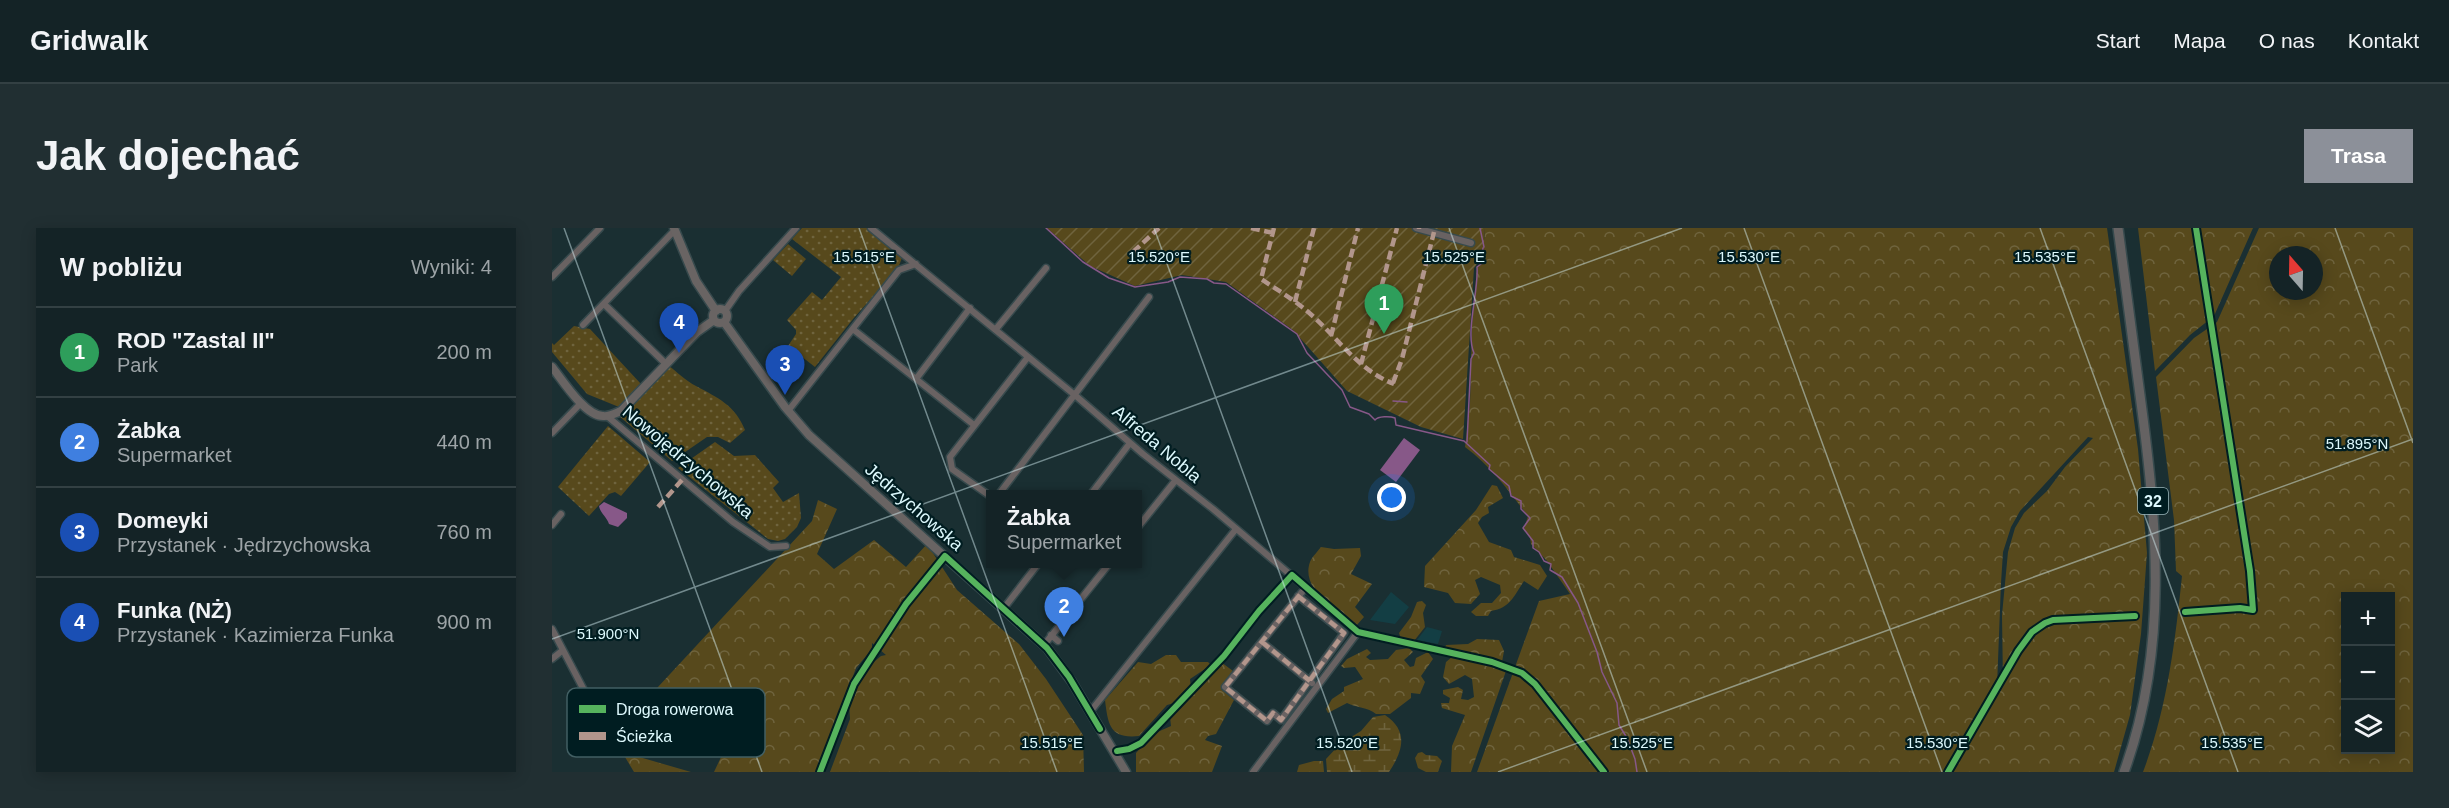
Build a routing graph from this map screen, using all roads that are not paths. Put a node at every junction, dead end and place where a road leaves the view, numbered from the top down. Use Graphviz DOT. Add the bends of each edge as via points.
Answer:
graph roads {
  1 [pos="600,228"];
  2 [pos="796,228"];
  3 [pos="871,228"];
  4 [pos="1416,228"];
  5 [pos="2118,228"];
  6 [pos="674,229"];
  7 [pos="880,231"];
  8 [pos="1471,243"];
  9 [pos="916,264"];
  10 [pos="1046,268"];
  11 [pos="552,277"];
  12 [pos="1149,297"];
  13 [pos="604,304"];
  14 [pos="970,308"];
  15 [pos="718,314"];
  16 [pos="583,325"];
  17 [pos="996,329"];
  18 [pos="854,330"];
  19 [pos="1028,357"];
  20 [pos="666,364"];
  21 [pos="552,367"];
  22 [pos="916,379"];
  23 [pos="1076,396"];
  24 [pos="581,403"];
  25 [pos="788,411"];
  26 [pos="607,416"];
  27 [pos="974,425"];
  28 [pos="552,433"];
  29 [pos="1130,443"];
  30 [pos="1175,481"];
  31 [pos="1003,490"];
  32 [pos="1095,490"];
  33 [pos="986,493"];
  34 [pos="561,514"];
  35 [pos="1142,521"];
  36 [pos="552,525"];
  37 [pos="1236,529"];
  38 [pos="786,546"];
  39 [pos="1035,568"];
  40 [pos="1106,568"];
  41 [pos="1306,587"];
  42 [pos="1298,596"];
  43 [pos="1004,608"];
  44 [pos="552,629"];
  45 [pos="1358,632"];
  46 [pos="1051,635"];
  47 [pos="1058,641"];
  48 [pos="1262,642"];
  49 [pos="1044,645"];
  50 [pos="563,650"];
  51 [pos="1438,650"];
  52 [pos="552,659"];
  53 [pos="1310,681"];
  54 [pos="583,688"];
  55 [pos="1319,688"];
  56 [pos="1090,712"];
  57 [pos="1125,772"];
  58 [pos="1253,772"];
  59 [pos="2124,772"];
  1 -- 11 [label="street"];
  2 -- 15 [label="street"];
  3 -- 7 [label="street, Alfreda Nobla"];
  4 -- 8 [label="street"];
  5 -- 59 [label="main road, 32" via="2146,436 2157,568 2156,612 2145,699"];
  6 -- 13 [label="street"];
  6 -- 15 [label="main road" via="696,281"];
  7 -- 9 [label="street, Alfreda Nobla"];
  9 -- 14 [label="street, Alfreda Nobla"];
  9 -- 18 [label="street" via="899,270"];
  10 -- 17 [label="street"];
  12 -- 23 [label="street"];
  13 -- 16 [label="street"];
  13 -- 20 [label="street"];
  14 -- 17 [label="street, Alfreda Nobla"];
  14 -- 22 [label="street"];
  15 -- 20 [label="main road"];
  15 -- 25 [label="main road, Jędrzychowska" via="728,318 724,322"];
  17 -- 19 [label="street, Alfreda Nobla"];
  18 -- 22 [label="street"];
  18 -- 25 [label="street"];
  19 -- 23 [label="street, Alfreda Nobla"];
  19 -- 27 [label="street"];
  20 -- 26 [label="main road" via="621,411"];
  21 -- 24 [label="main road, Nowojędrzychowska"];
  22 -- 27 [label="street"];
  23 -- 29 [label="street, Alfreda Nobla"];
  23 -- 31 [label="street"];
  24 -- 26 [label="main road, Nowojędrzychowska" via="601,417"];
  24 -- 28 [label="street"];
  25 -- 43 [label="main road, Jędrzychowska" via="818,444"];
  26 -- 38 [label="street, Nowojędrzychowska" via="733,522 770,547"];
  27 -- 33 [label="street" via="950,457 952,469"];
  29 -- 30 [label="street, Alfreda Nobla"];
  29 -- 32 [label="street"];
  30 -- 35 [label="street"];
  30 -- 37 [label="street, Alfreda Nobla"];
  34 -- 36 [label="street"];
  37 -- 41 [label="street, Alfreda Nobla"];
  37 -- 56 [label="street"];
  39 -- 43 [label="street"];
  40 -- 46 [label="street"];
  41 -- 42 [label="street"];
  41 -- 45 [label="street, Alfreda Nobla"];
  42 -- 48 [label="street"];
  42 -- 53 [label="street" via="1344,633"];
  43 -- 49 [label="main road, Jędrzychowska"];
  44 -- 50 [label="street"];
  45 -- 51 [label="street, Alfreda Nobla"];
  45 -- 55 [label="street"];
  46 -- 47 [label="street"];
  46 -- 49 [label="street"];
  48 -- 53 [label="street"];
  48 -- 53 [label="street" via="1225,687 1242,702 1267,721 1273,714 1281,720"];
  49 -- 56 [label="main road, Jędrzychowska" via="1069,676"];
  50 -- 52 [label="street"];
  50 -- 54 [label="street"];
  53 -- 55 [label="street"];
  55 -- 58 [label="street"];
  56 -- 57 [label="main road, Jędrzychowska"];
}
